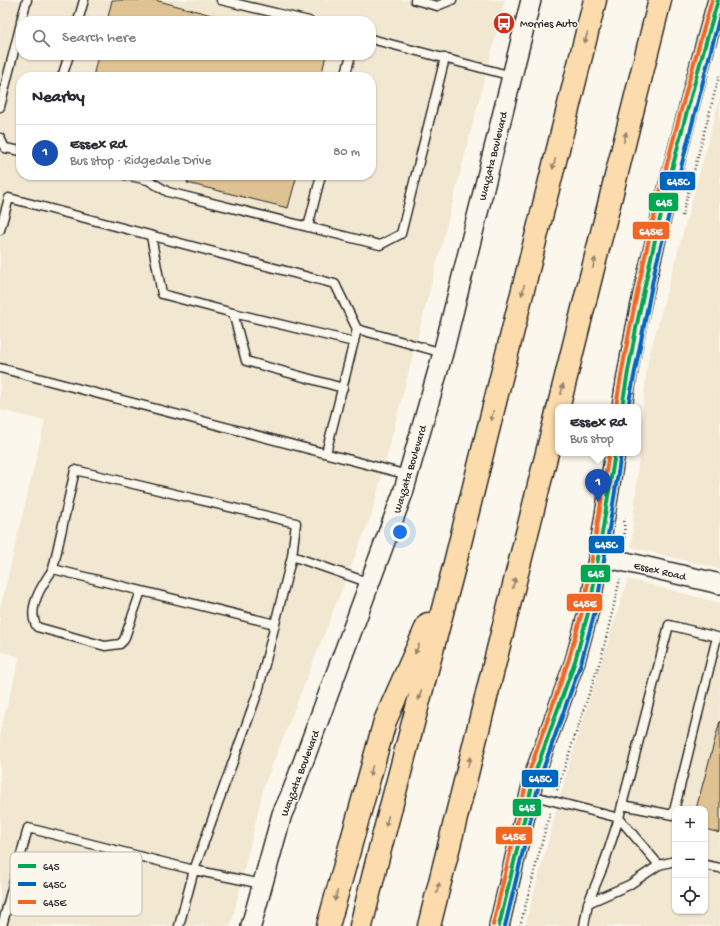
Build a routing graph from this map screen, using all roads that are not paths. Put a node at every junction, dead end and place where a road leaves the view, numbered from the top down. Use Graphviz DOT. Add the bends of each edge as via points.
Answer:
graph roads {
  1 [pos="27,0"];
  2 [pos="84,0"];
  3 [pos="221,0"];
  4 [pos="415,0"];
  5 [pos="452,0"];
  6 [pos="531,0"];
  7 [pos="595,0"];
  8 [pos="660,0"];
  9 [pos="717,10"];
  10 [pos="23,16"];
  11 [pos="79,16"];
  12 [pos="287,16"];
  13 [pos="376,40"];
  14 [pos="16,42"];
  15 [pos="444,58"];
  16 [pos="67,60"];
  17 [pos="350,60"];
  18 [pos="64,72"];
  19 [pos="346,72"];
  20 [pos="512,76"];
  21 [pos="0,107"];
  22 [pos="0,138"];
  23 [pos="16,150"];
  24 [pos="148,180"];
  25 [pos="320,180"];
  26 [pos="308,227"];
  27 [pos="0,230"];
  28 [pos="151,236"];
  29 [pos="233,313"];
  30 [pos="357,329"];
  31 [pos="354,342"];
  32 [pos="443,353"];
  33 [pos="0,368"];
  34 [pos="343,388"];
  35 [pos="559,404"];
  36 [pos="622,404"];
  37 [pos="555,421"];
  38 [pos="326,453"];
  39 [pos="615,456"];
  40 [pos="408,474"];
  41 [pos="292,556"];
  42 [pos="600,556"];
  43 [pos="455,562"];
  44 [pos="53,569"];
  45 [pos="370,583"];
  46 [pos="720,584"];
  47 [pos="141,591"];
  48 [pos="274,624"];
  49 [pos="718,637"];
  50 [pos="530,795"];
  51 [pos="622,805"];
  52 [pos="619,818"];
  53 [pos="22,852"];
  54 [pos="123,852"];
  55 [pos="142,857"];
  56 [pos="672,861"];
  57 [pos="659,865"];
  58 [pos="708,866"];
  59 [pos="720,868"];
  60 [pos="194,870"];
  61 [pos="262,884"];
  62 [pos="10,896"];
  63 [pos="588,903"];
  64 [pos="2,926"];
  65 [pos="179,926"];
  66 [pos="251,926"];
  67 [pos="328,926"];
  68 [pos="361,926"];
  69 [pos="429,926"];
  70 [pos="499,926"];
  71 [pos="584,926"];
  1 -- 10 [label="lane"];
  2 -- 11 [label="lane"];
  3 -- 12 [label="lane"];
  4 -- 5 [label="lane" via="437,6"];
  6 -- 20 [label="street, Wayzata Boulevard"];
  7 -- 43 [label="highway, one-way"];
  35 -- 8 [label="highway, one-way"];
  9 -- 36 [label="street" via="701,60 648,271"];
  13 -- 15 [label="lane"];
  14 -- 21 [label="lane"];
  15 -- 20 [label="lane"];
  15 -- 26 [label="lane" via="401,234 380,245"];
  16 -- 18 [label="lane"];
  17 -- 19 [label="lane"];
  20 -- 32 [label="street, Wayzata Boulevard"];
  22 -- 23 [label="lane" via="5,148"];
  24 -- 26 [label="lane" via="168,192"];
  25 -- 26 [label="lane"];
  27 -- 28 [label="lane" via="9,198"];
  28 -- 29 [label="lane" via="162,294"];
  28 -- 30 [label="lane" via="335,284"];
  29 -- 31 [label="lane"];
  29 -- 34 [label="lane" via="246,361"];
  30 -- 31 [label="lane"];
  30 -- 32 [label="lane"];
  31 -- 34 [label="lane"];
  32 -- 40 [label="street, Wayzata Boulevard"];
  33 -- 38 [label="lane"];
  34 -- 38 [label="lane"];
  69 -- 37 [label="highway, one-way"];
  38 -- 40 [label="lane"];
  39 -- 42 [label="street"];
  40 -- 45 [label="street, Wayzata Boulevard"];
  41 -- 44 [label="lane" via="296,523 75,470"];
  41 -- 45 [label="lane"];
  41 -- 48 [label="lane"];
  42 -- 46 [label="street, Essex Road"];
  42 -- 50 [label="street" via="582,638 535,773"];
  43 -- 67 [label="highway, one-way" via="385,721"];
  43 -- 68 [label="highway, one-way"];
  44 -- 47 [label="lane"];
  44 -- 47 [label="lane" via="42,584 33,612 34,622 38,627 98,644 113,647 124,640"];
  45 -- 61 [label="street, Wayzata Boulevard" via="282,814"];
  47 -- 48 [label="lane"];
  48 -- 60 [label="lane" via="258,692"];
  49 -- 51 [label="lane" via="673,815"];
  49 -- 51 [label="lane" via="669,625"];
  50 -- 52 [label="lane"];
  50 -- 70 [label="street"];
  51 -- 52 [label="lane"];
  52 -- 57 [label="lane"];
  52 -- 63 [label="lane"];
  53 -- 54 [label="lane" via="28,828"];
  55 -- 60 [label="lane"];
  56 -- 57 [label="lane"];
  57 -- 63 [label="lane" via="628,885"];
  58 -- 59 [label="lane"];
  60 -- 61 [label="lane"];
  60 -- 65 [label="lane"];
  61 -- 66 [label="street, Wayzata Boulevard"];
  62 -- 64 [label="lane"];
  63 -- 71 [label="lane"];
}
